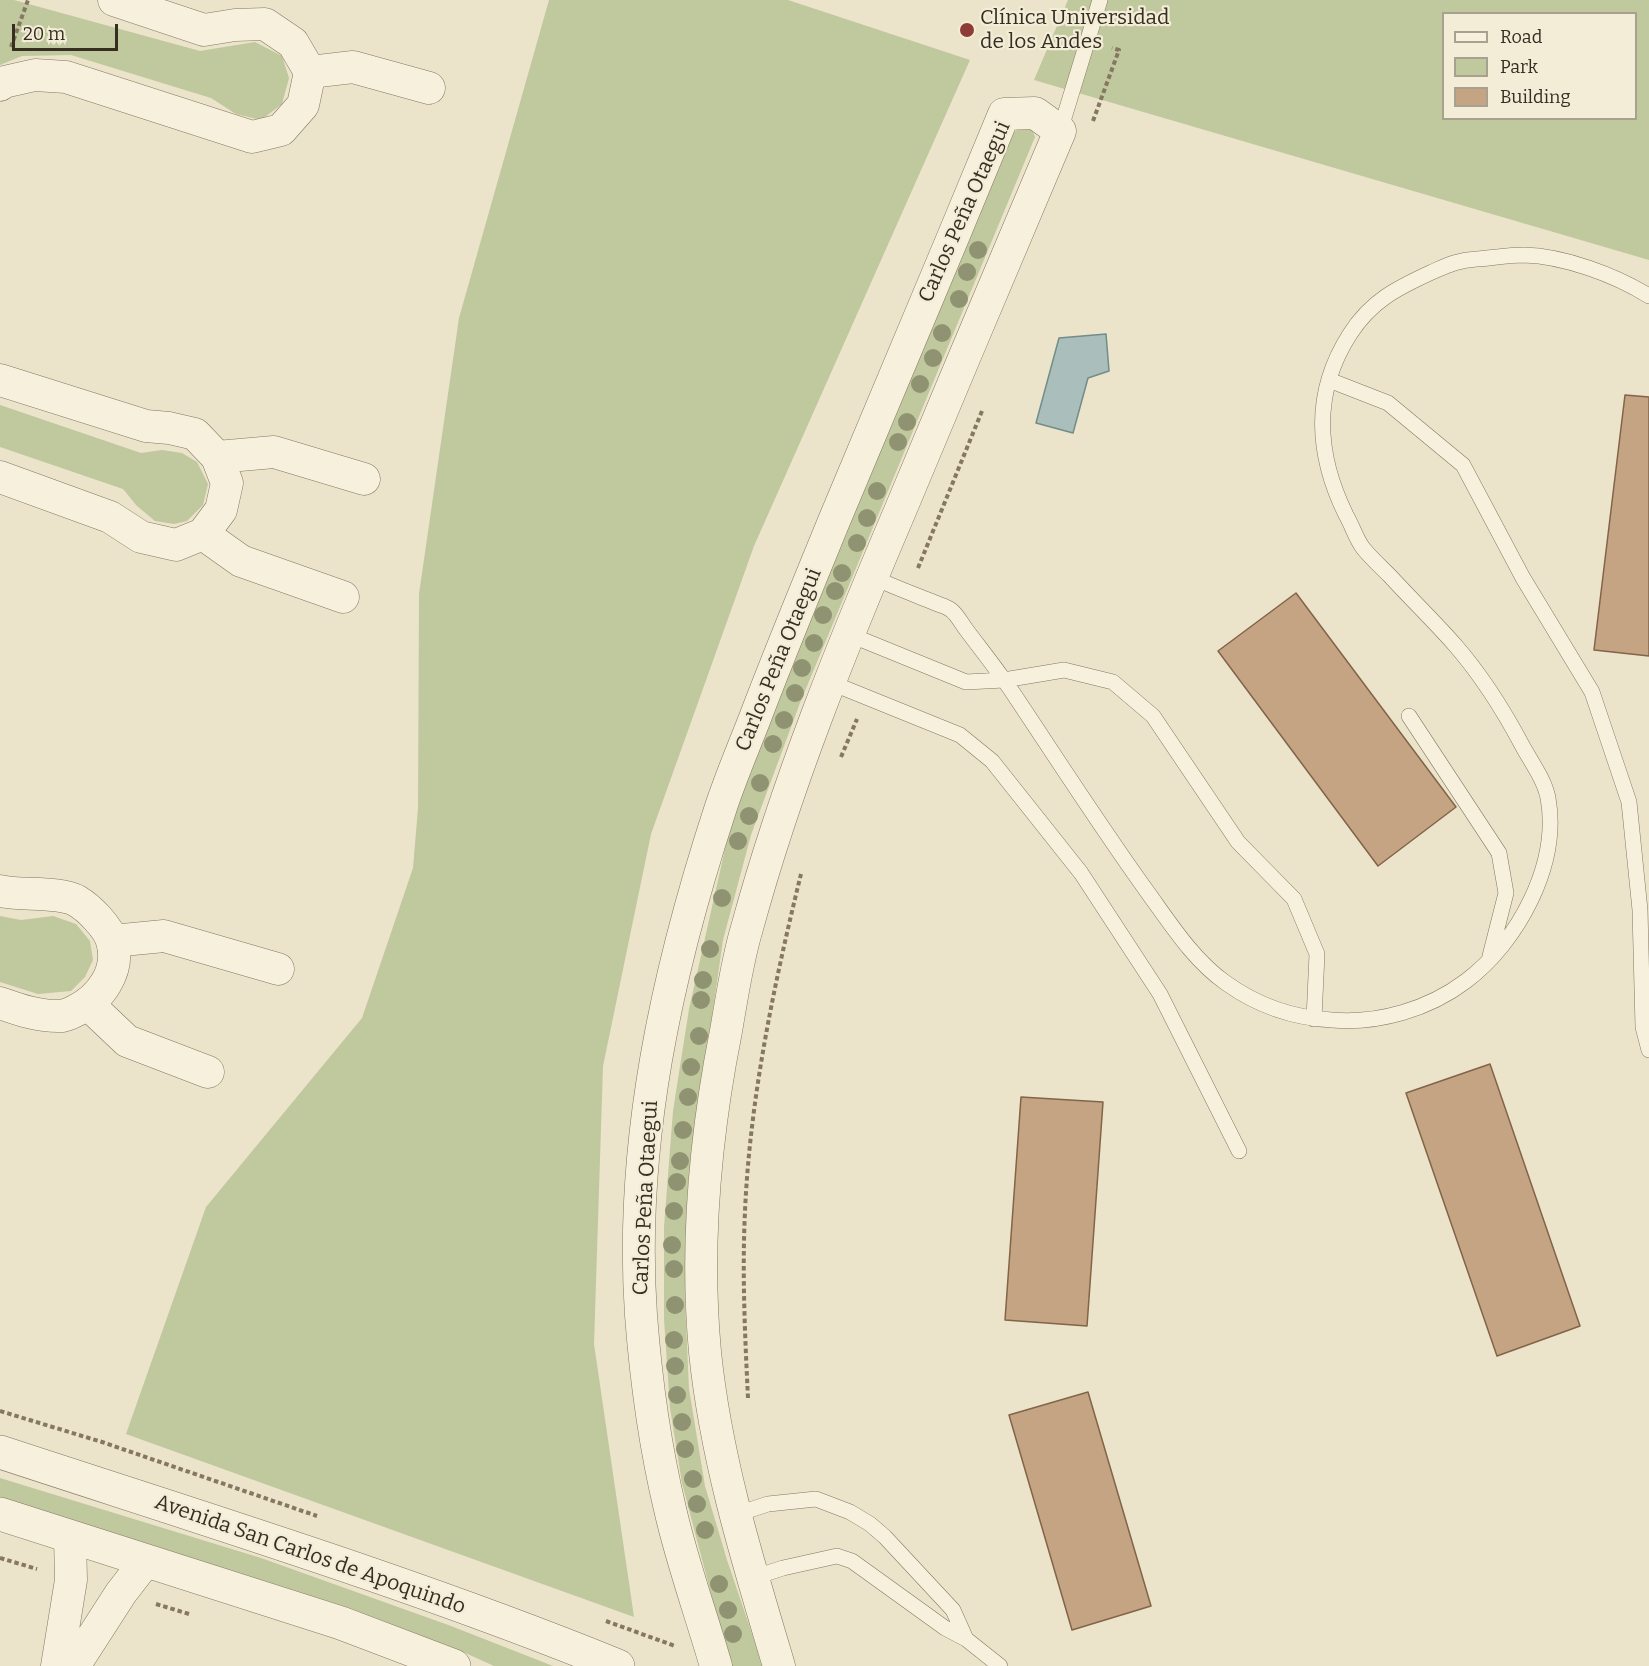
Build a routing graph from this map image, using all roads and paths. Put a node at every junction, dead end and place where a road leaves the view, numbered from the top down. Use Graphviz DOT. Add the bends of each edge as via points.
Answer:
graph roads {
  1 [pos="28,0"];
  2 [pos="114,0"];
  3 [pos="1100,0"];
  4 [pos="1087,40"];
  5 [pos="310,72"];
  6 [pos="7,82"];
  7 [pos="429,88"];
  8 [pos="1074,131"];
  9 [pos="1649,296"];
  10 [pos="0,380"];
  11 [pos="1329,380"];
  12 [pos="982,410"];
  13 [pos="217,457"];
  14 [pos="0,477"];
  15 [pos="364,479"];
  16 [pos="203,534"];
  17 [pos="872,577"];
  18 [pos="908,592"];
  19 [pos="344,597"];
  20 [pos="848,634"];
  21 [pos="1005,680"];
  22 [pos="829,682"];
  23 [pos="866,697"];
  24 [pos="1409,716"];
  25 [pos="840,759"];
  26 [pos="801,873"];
  27 [pos="0,891"];
  28 [pos="112,940"];
  29 [pos="1489,962"];
  30 [pos="278,969"];
  31 [pos="0,1003"];
  32 [pos="89,1005"];
  33 [pos="1314,1019"];
  34 [pos="1649,1050"];
  35 [pos="208,1072"];
  36 [pos="1239,1151"];
  37 [pos="748,1403"];
  38 [pos="0,1452"];
  39 [pos="0,1514"];
  40 [pos="734,1515"];
  41 [pos="70,1537"];
  42 [pos="0,1558"];
  43 [pos="145,1562"];
  44 [pos="752,1578"];
  45 [pos="71,1580"];
  46 [pos="121,1593"];
  47 [pos="199,1617"];
  48 [pos="966,1639"];
  49 [pos="57,1666"];
  50 [pos="74,1666"];
  51 [pos="454,1666"];
  52 [pos="618,1666"];
  53 [pos="716,1666"];
  54 [pos="779,1666"];
  55 [pos="1000,1666"];
  1 -- 6 [label="path" via="9,53"];
  2 -- 5 [label="street" via="204,30 265,24 293,43"];
  3 -- 4 [label="lane"];
  4 -- 8 [label="lane"];
  4 -- 8 [label="path" via="1119,50"];
  5 -- 6 [label="street" via="303,105 281,130 252,136 66,77 35,75"];
  5 -- 7 [label="street" via="353,67"];
  8 -- 17 [label="street"];
  8 -- 53 [label="street, Carlos Peña Otaegui" via="1035,113 1004,114 794,618 720,808 664,1016 650,1089 643,1163 641,1312 657,1449 670,1511"];
  9 -- 11 [label="lane" via="1586,266 1527,255 1459,260 1392,291 1371,309 1353,330"];
  10 -- 13 [label="street" via="146,426 195,434"];
  11 -- 29 [label="lane" via="1323,449 1336,494 1362,547 1454,644 1485,684 1548,795 1550,825 1538,885 1525,913"];
  11 -- 34 [label="lane" via="1388,403 1462,465 1523,578 1592,692 1629,802 1640,910 1643,1027"];
  12 -- 18 [label="path"];
  13 -- 15 [label="street" via="274,452"];
  13 -- 16 [label="street" via="227,483 221,510"];
  14 -- 16 [label="street" via="110,517 141,537 176,545"];
  16 -- 19 [label="street" via="241,561"];
  17 -- 18 [label="lane"];
  17 -- 20 [label="street"];
  18 -- 21 [label="lane" via="951,610"];
  20 -- 21 [label="lane" via="966,681"];
  20 -- 22 [label="street"];
  21 -- 33 [label="lane" via="1120,854 1198,959 1251,999 1282,1012"];
  21 -- 33 [label="lane" via="1064,670 1113,682 1153,716 1238,842 1294,899 1317,954"];
  22 -- 23 [label="lane"];
  22 -- 40 [label="street" via="778,821 745,932 706,1152 701,1218 705,1350"];
  23 -- 25 [label="path"];
  23 -- 36 [label="lane" via="960,735 992,761 1081,873 1160,994"];
  24 -- 29 [label="lane" via="1499,852 1506,893"];
  26 -- 37 [label="path" via="768,1018 753,1126 745,1210"];
  27 -- 28 [label="street" via="75,899 96,916"];
  28 -- 30 [label="street" via="164,936"];
  28 -- 32 [label="street" via="114,964 106,986"];
  29 -- 33 [label="lane" via="1437,999 1408,1011 1356,1021"];
  31 -- 32 [label="street" via="34,1014 64,1016"];
  32 -- 35 [label="street" via="127,1041"];
  38 -- 52 [label="street, Avenida San Carlos de Apoquindo" via="337,1562"];
  39 -- 41 [label="street"];
  40 -- 44 [label="street"];
  40 -- 48 [label="lane" via="768,1504 816,1499 849,1512 885,1537 953,1610"];
  41 -- 43 [label="street"];
  41 -- 45 [label="street"];
  42 -- 45 [label="path"];
  43 -- 46 [label="street"];
  43 -- 51 [label="street" via="340,1623"];
  44 -- 48 [label="lane" via="837,1556 852,1561"];
  44 -- 54 [label="street"];
  45 -- 49 [label="street"];
  46 -- 47 [label="path"];
  46 -- 50 [label="street"];
  48 -- 55 [label="lane"];
}
